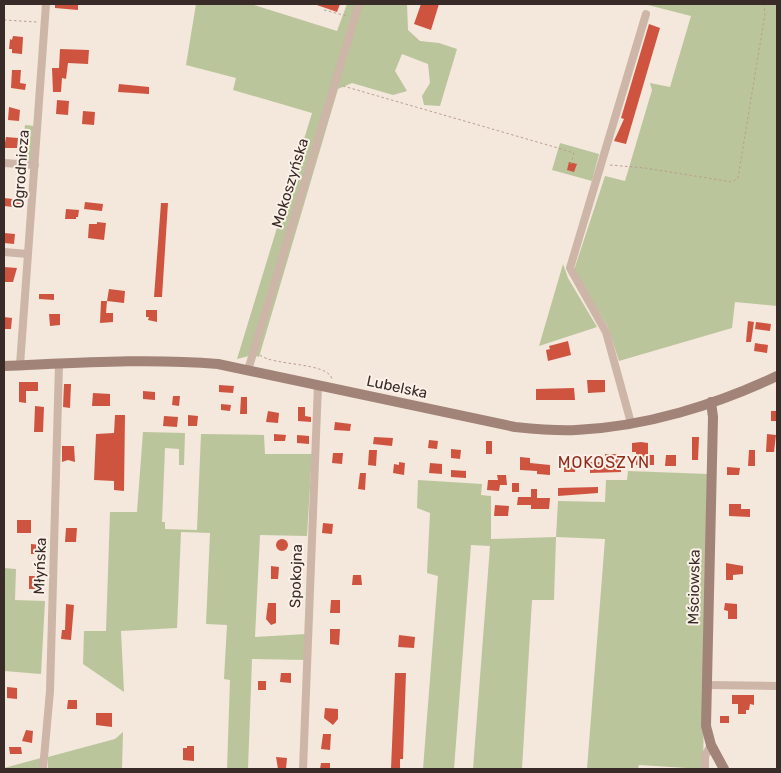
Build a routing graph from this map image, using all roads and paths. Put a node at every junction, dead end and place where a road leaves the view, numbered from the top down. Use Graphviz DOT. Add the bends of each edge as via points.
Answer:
graph roads {
  1 [pos="46,4"];
  2 [pos="359,4"];
  3 [pos="764,4"];
  4 [pos="324,10"];
  5 [pos="646,14"];
  6 [pos="350,17"];
  7 [pos="4,20"];
  8 [pos="45,23"];
  9 [pos="335,84"];
  10 [pos="4,163"];
  11 [pos="571,164"];
  12 [pos="35,165"];
  13 [pos="601,165"];
  14 [pos="4,252"];
  15 [pos="28,254"];
  16 [pos="259,352"];
  17 [pos="59,364"];
  18 [pos="4,366"];
  19 [pos="20,366"];
  20 [pos="248,370"];
  21 [pos="777,376"];
  22 [pos="331,382"];
  23 [pos="318,385"];
  24 [pos="711,402"];
  25 [pos="631,423"];
  26 [pos="707,685"];
  27 [pos="777,686"];
  28 [pos="711,745"];
  29 [pos="44,769"];
  30 [pos="303,769"];
  31 [pos="705,769"];
  32 [pos="724,769"];
  1 -- 8 [label="street, Ogrodnicza"];
  2 -- 9 [label="street, Mokoszyńska"];
  3 -- 13 [label="path" via="738,178 732,182 645,168"];
  4 -- 6 [label="path"];
  5 -- 13 [label="street"];
  7 -- 8 [label="path"];
  8 -- 12 [label="street, Ogrodnicza"];
  9 -- 11 [label="path" via="574,153"];
  9 -- 20 [label="street, Mokoszyńska"];
  10 -- 12 [label="street"];
  12 -- 15 [label="street, Ogrodnicza"];
  13 -- 25 [label="street" via="570,268 606,332"];
  14 -- 15 [label="street"];
  15 -- 19 [label="street, Ogrodnicza"];
  16 -- 22 [label="path" via="268,360 329,373"];
  17 -- 19 [label="main road, Lubelska"];
  17 -- 20 [label="main road, Lubelska" via="174,360"];
  17 -- 29 [label="street, Młyńska" via="50,681"];
  18 -- 19 [label="main road, Lubelska"];
  20 -- 23 [label="main road, Lubelska"];
  21 -- 24 [label="main road, Lubelska"];
  23 -- 25 [label="main road, Lubelska" via="515,427 576,430"];
  23 -- 30 [label="street, Spokojna"];
  24 -- 25 [label="main road, Lubelska"];
  24 -- 26 [label="main road, Mściowska"];
  26 -- 27 [label="street"];
  26 -- 28 [label="main road, Mściowska" via="706,726"];
  28 -- 31 [label="street" via="705,756"];
  28 -- 32 [label="main road, Mściowska"];
}
